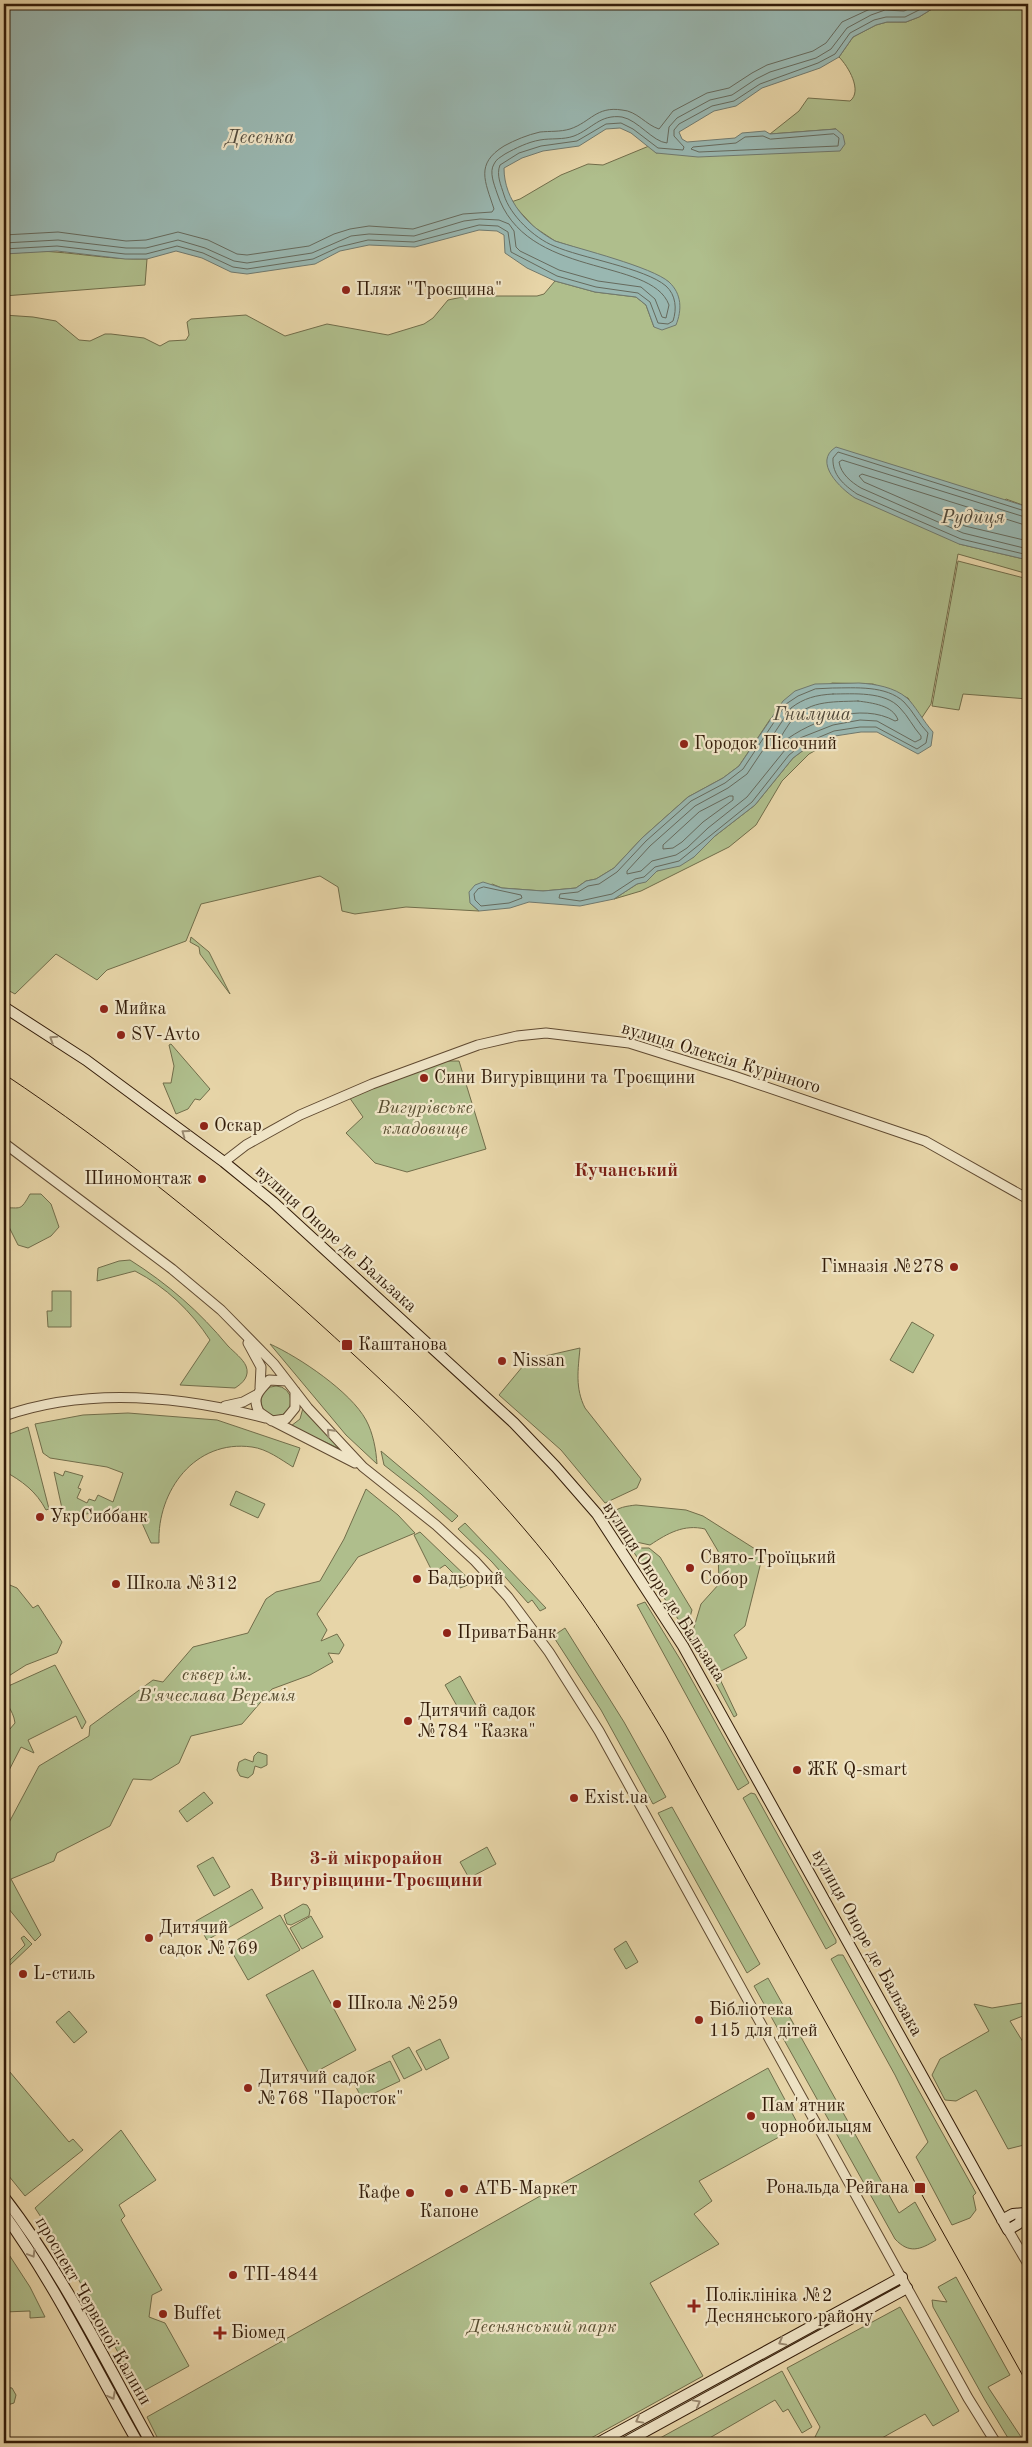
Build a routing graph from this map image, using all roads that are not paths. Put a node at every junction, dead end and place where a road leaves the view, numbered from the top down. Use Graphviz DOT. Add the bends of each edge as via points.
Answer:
graph roads {
  1 [pos="4,1007"];
  2 [pos="4,1143"];
  3 [pos="224,1162"];
  4 [pos="1028,1199"];
  5 [pos="238,1329"];
  6 [pos="287,1381"];
  7 [pos="294,1388"];
  8 [pos="258,1391"];
  9 [pos="223,1406"];
  10 [pos="4,1416"];
  11 [pos="269,1419"];
  12 [pos="364,1468"];
  13 [pos="4,2197"];
  14 [pos="1027,2212"];
  15 [pos="4,2214"];
  16 [pos="1002,2220"];
  17 [pos="1008,2230"];
  18 [pos="1028,2264"];
  19 [pos="902,2277"];
  20 [pos="907,2288"];
  21 [pos="138,2443"];
  22 [pos="151,2443"];
  23 [pos="598,2443"];
  24 [pos="624,2443"];
  25 [pos="996,2443"];
  3 -- 1 [label="main road, вулиця Оноре де Бальзака, one-way" via="86,1060"];
  2 -- 5 [label="street" via="172,1269 221,1310"];
  3 -- 4 [label="street, вулиця Олексія Курінного" via="246,1145 300,1114 372,1084 478,1045 546,1033 629,1043 925,1141"];
  3 -- 16 [label="main road, вулиця Оноре де Бальзака" via="287,1215 514,1423 597,1514 683,1646"];
  5 -- 6 [label="street"];
  5 -- 8 [label="street" via="259,1360 262,1372"];
  6 -- 7 [label="street"];
  6 -- 8 [label="street" via="269,1380"];
  7 -- 11 [label="street" via="293,1413 286,1418"];
  12 -- 7 [label="street, one-way" via="308,1408"];
  8 -- 9 [label="street" via="243,1402"];
  8 -- 11 [label="street" via="257,1408"];
  9 -- 10 [label="street" via="135,1398 88,1398 48,1403"];
  9 -- 11 [label="street"];
  11 -- 12 [label="street"];
  12 -- 19 [label="street" via="400,1494 475,1561 549,1652 599,1731"];
  13 -- 22 [label="main road, проспект Червоної Калини" via="86,2325"];
  14 -- 16 [label="main road" via="1012,2214"];
  14 -- 17 [label="main road" via="1018,2224"];
  15 -- 21 [label="main road, проспект Червоної Калини, one-way" via="74,2325"];
  16 -- 17 [label="main road, вулиця Оноре де Бальзака"];
  17 -- 18 [label="street, вулиця Оноре де Бальзака"];
  19 -- 20 [label="street"];
  19 -- 23 [label="main road, one-way"];
  24 -- 20 [label="main road, one-way"];
  20 -- 25 [label="street"];
}
